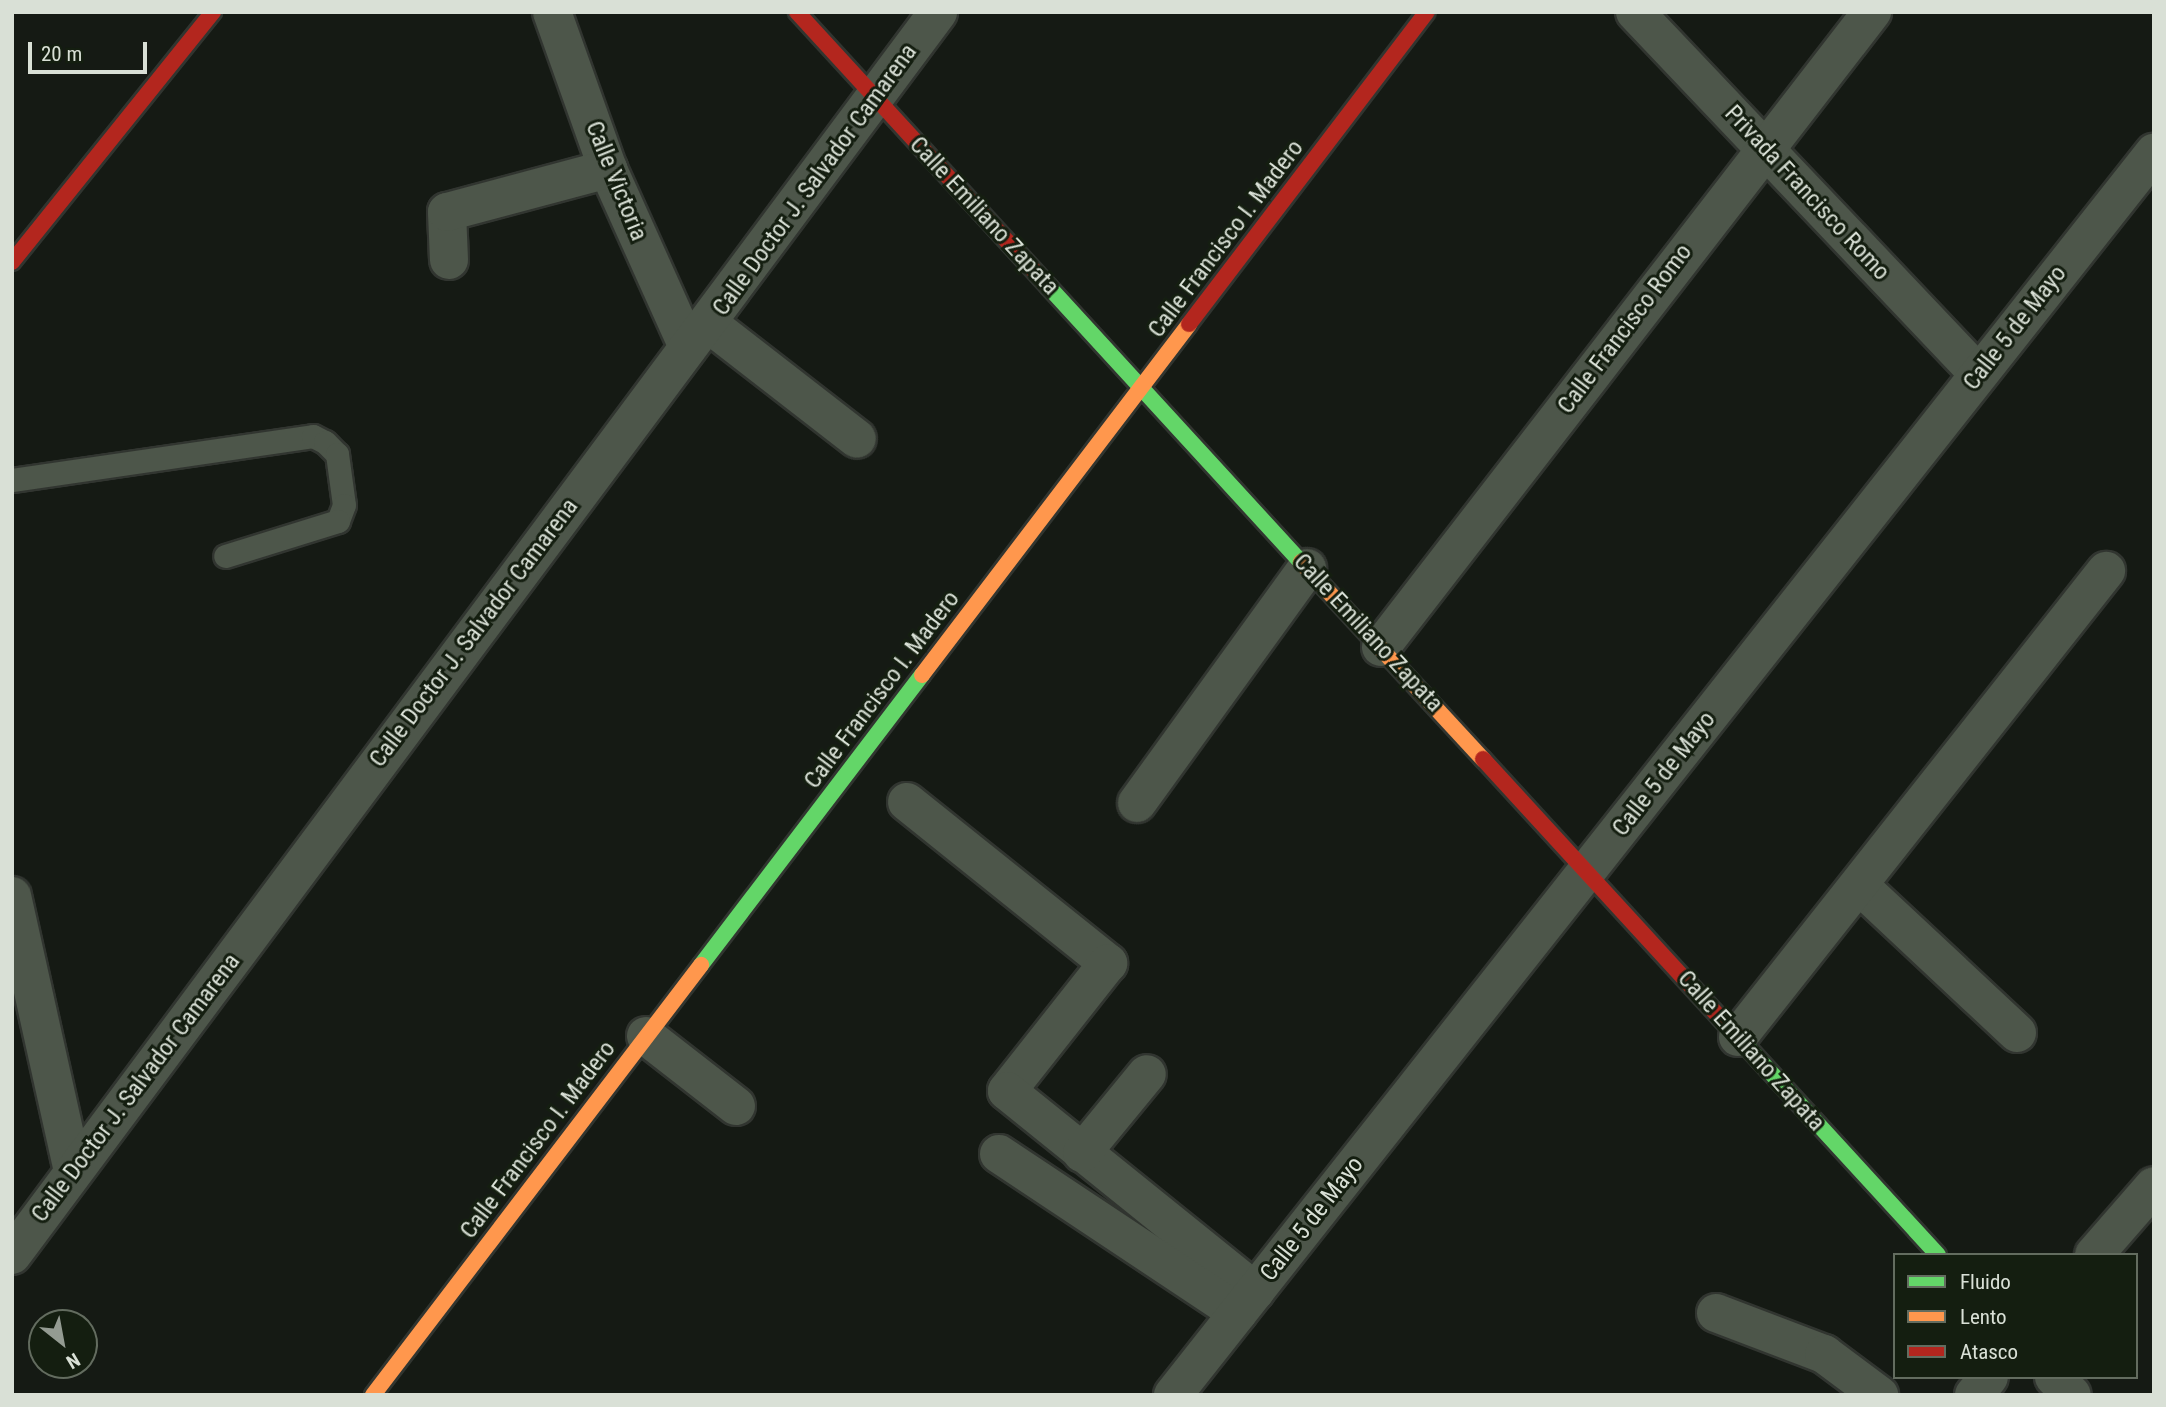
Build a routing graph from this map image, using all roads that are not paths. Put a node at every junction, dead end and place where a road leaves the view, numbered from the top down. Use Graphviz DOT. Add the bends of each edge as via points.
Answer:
graph roads {
  1 [pos="213,12"];
  2 [pos="552,12"];
  3 [pos="797,12"];
  4 [pos="939,12"];
  5 [pos="1427,12"];
  6 [pos="1635,12"];
  7 [pos="1871,12"];
  8 [pos="875,96"];
  9 [pos="1765,146"];
  10 [pos="2154,153"];
  11 [pos="608,169"];
  12 [pos="449,260"];
  13 [pos="12,262"];
  14 [pos="698,335"];
  15 [pos="1979,374"];
  16 [pos="1142,388"];
  17 [pos="857,439"];
  18 [pos="12,480"];
  19 [pos="225,556"];
  20 [pos="1307,568"];
  21 [pos="2106,571"];
  22 [pos="1381,647"];
  23 [pos="908,802"];
  24 [pos="1137,803"];
  25 [pos="1587,871"];
  26 [pos="1860,886"];
  27 [pos="12,897"];
  28 [pos="2017,1033"];
  29 [pos="646,1036"];
  30 [pos="1738,1037"];
  31 [pos="1147,1074"];
  32 [pos="736,1106"];
  33 [pos="1082,1153"];
  34 [pos="999,1154"];
  35 [pos="73,1171"];
  36 [pos="2154,1186"];
  37 [pos="1936,1253"];
  38 [pos="2096,1253"];
  39 [pos="12,1255"];
  40 [pos="1246,1302"];
  41 [pos="1716,1313"];
  42 [pos="1987,1379"];
  43 [pos="2056,1379"];
  44 [pos="373,1395"];
  45 [pos="1173,1395"];
  46 [pos="1879,1395"];
  47 [pos="1974,1395"];
  48 [pos="2072,1395"];
  1 -- 13 [label="street"];
  2 -- 11 [label="street, Calle Victoria"];
  3 -- 8 [label="street, Calle Emiliano Zapata"];
  4 -- 8 [label="street, Calle Doctor J. Salvador Camarena"];
  5 -- 16 [label="street, Calle Francisco I. Madero"];
  6 -- 9 [label="street, Privada Francisco Romo"];
  7 -- 9 [label="street, Calle Francisco Romo"];
  8 -- 14 [label="street, Calle Doctor J. Salvador Camarena"];
  8 -- 16 [label="street, Calle Emiliano Zapata"];
  9 -- 15 [label="street, Privada Francisco Romo"];
  9 -- 22 [label="street, Calle Francisco Romo"];
  10 -- 15 [label="street, Calle 5 de Mayo"];
  11 -- 12 [label="street" via="447,212"];
  11 -- 14 [label="street, Calle Victoria"];
  14 -- 17 [label="street"];
  14 -- 35 [label="street, Calle Doctor J. Salvador Camarena"];
  15 -- 25 [label="street, Calle 5 de Mayo"];
  16 -- 20 [label="street, Calle Emiliano Zapata"];
  16 -- 29 [label="street, Calle Francisco I. Madero"];
  18 -- 19 [label="lane" via="313,436 325,442 337,454 344,505 338,521"];
  20 -- 22 [label="street, Calle Emiliano Zapata"];
  20 -- 24 [label="street"];
  21 -- 26 [label="street"];
  22 -- 25 [label="street, Calle Emiliano Zapata"];
  23 -- 33 [label="street" via="1108,963 1007,1091"];
  25 -- 30 [label="street, Calle Emiliano Zapata"];
  25 -- 40 [label="street, Calle 5 de Mayo"];
  26 -- 28 [label="street"];
  26 -- 30 [label="street"];
  27 -- 35 [label="street"];
  29 -- 32 [label="street"];
  29 -- 44 [label="street, Calle Francisco I. Madero"];
  30 -- 37 [label="street, Calle Emiliano Zapata"];
  31 -- 33 [label="street"];
  33 -- 40 [label="street"];
  34 -- 40 [label="street"];
  35 -- 39 [label="street, Calle Doctor J. Salvador Camarena"];
  36 -- 38 [label="street"];
  40 -- 45 [label="street, Calle 5 de Mayo"];
  41 -- 46 [label="street" via="1824,1354"];
  42 -- 47 [label="street"];
  43 -- 48 [label="street"];
}
